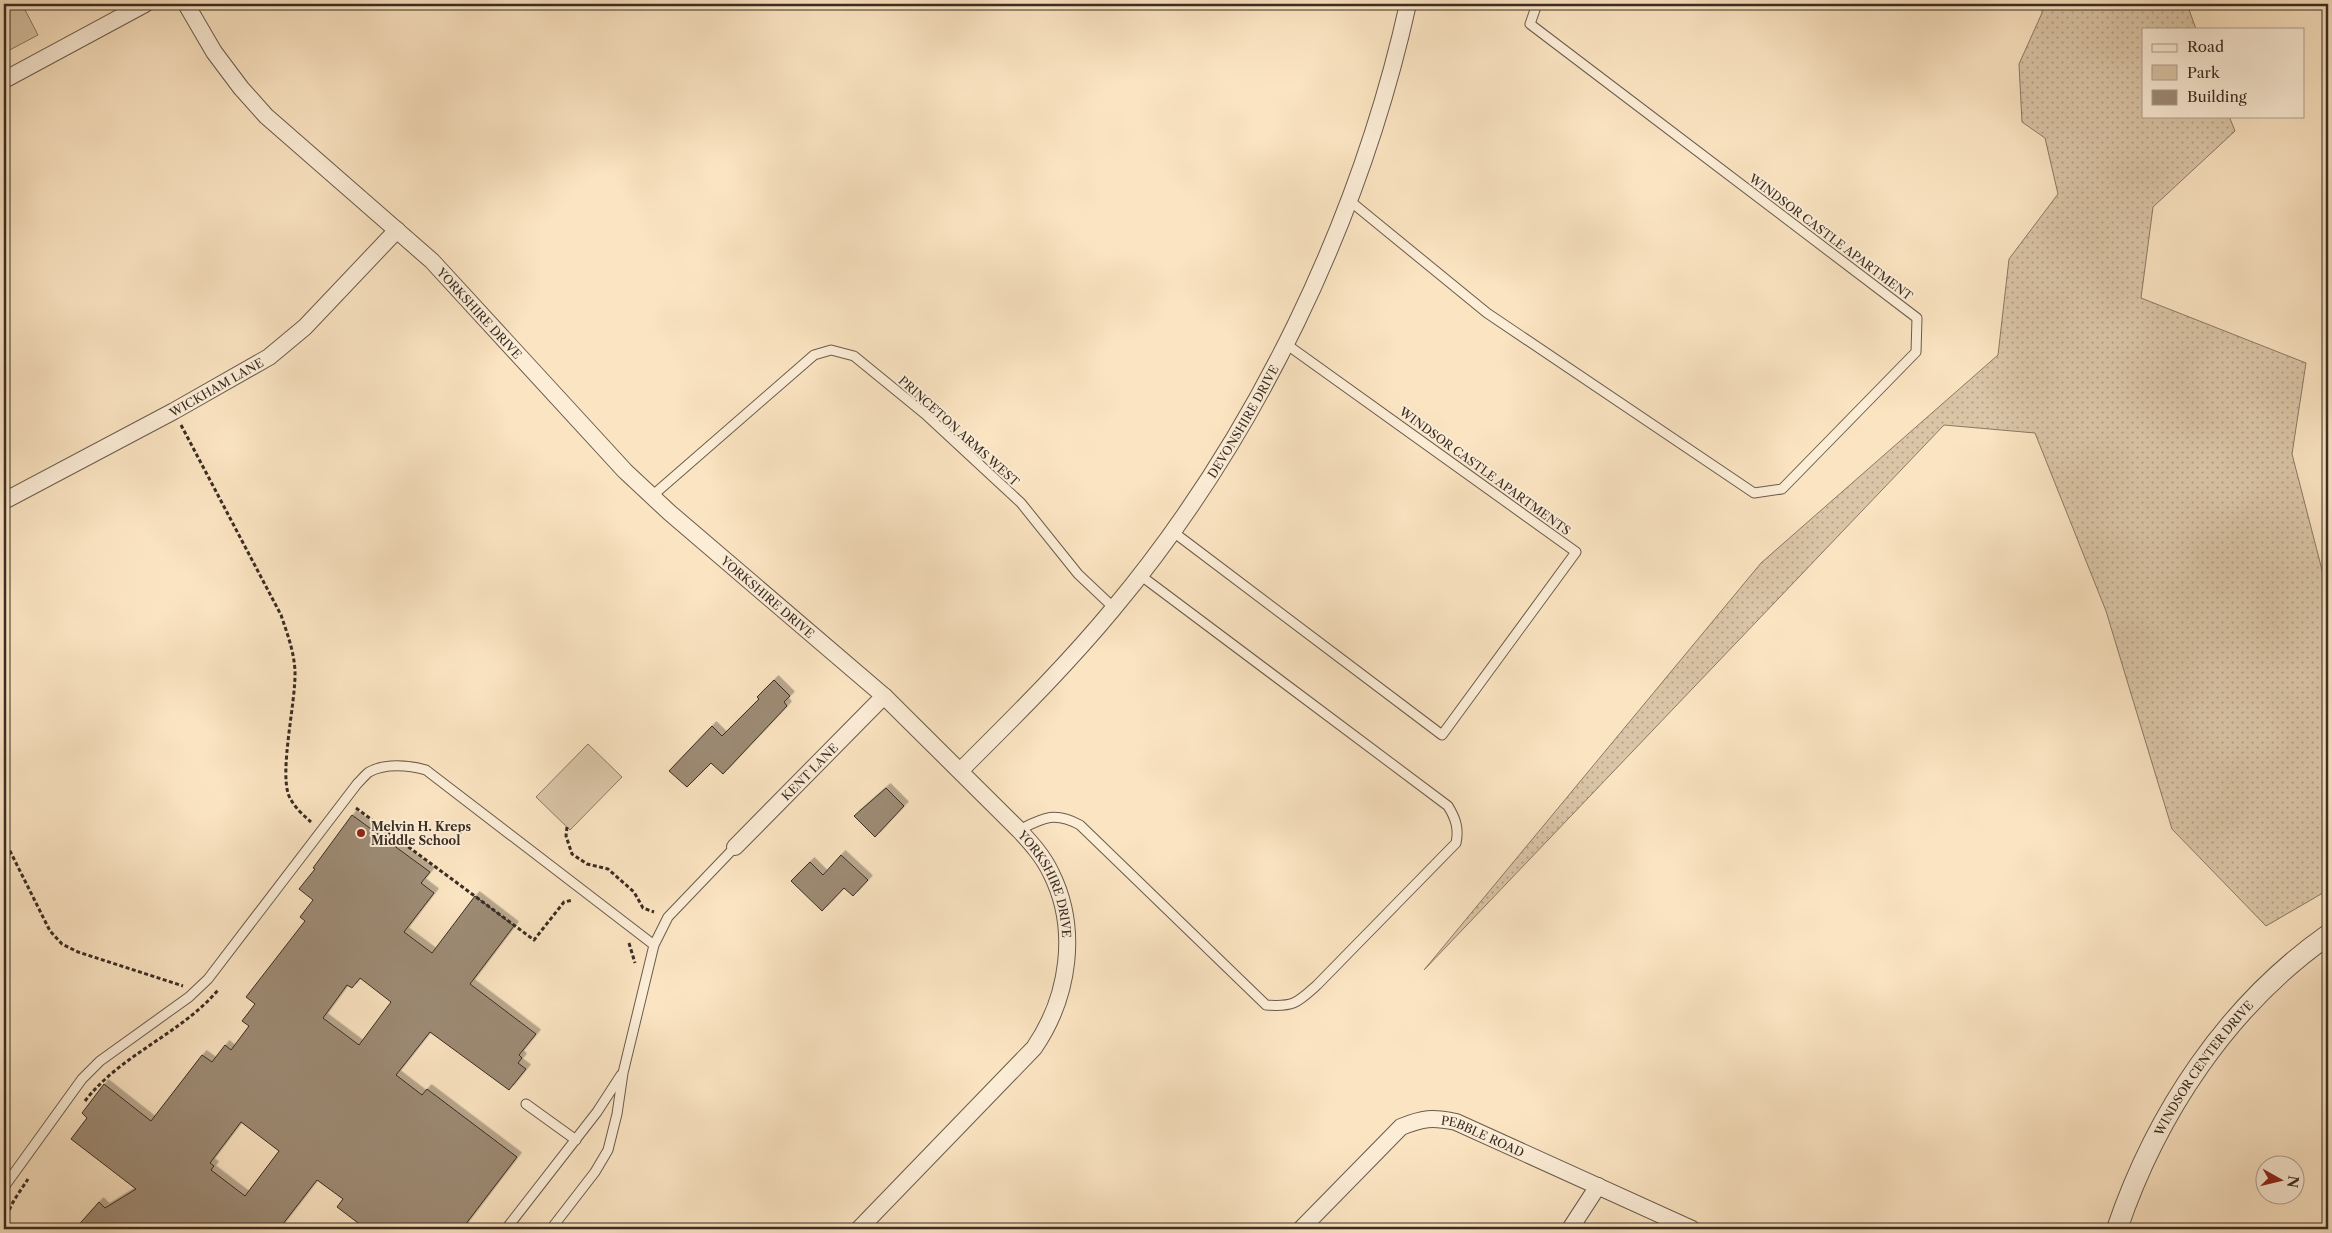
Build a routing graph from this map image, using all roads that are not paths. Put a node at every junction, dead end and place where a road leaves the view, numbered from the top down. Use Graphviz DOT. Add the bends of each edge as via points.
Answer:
graph roads {
  1 [pos="145,4"];
  2 [pos="186,4"];
  3 [pos="1408,4"];
  4 [pos="1537,4"];
  5 [pos="4,80"];
  6 [pos="1350,201"];
  7 [pos="397,230"];
  8 [pos="1286,344"];
  9 [pos="652,496"];
  10 [pos="4,501"];
  11 [pos="1172,531"];
  12 [pos="1140,575"];
  13 [pos="1114,608"];
  14 [pos="884,696"];
  15 [pos="961,770"];
  16 [pos="1019,830"];
  17 [pos="735,847"];
  18 [pos="2328,935"];
  19 [pos="654,945"];
  20 [pos="623,1073"];
  21 [pos="526,1104"];
  22 [pos="576,1140"];
  23 [pos="1598,1186"];
  24 [pos="4,1187"];
  25 [pos="506,1229"];
  26 [pos="551,1229"];
  27 [pos="859,1229"];
  28 [pos="1301,1229"];
  29 [pos="1570,1229"];
  30 [pos="1692,1229"];
  31 [pos="2117,1229"];
  1 -- 5 [label="street"];
  2 -- 7 [label="street, YORKSHIRE DRIVE" via="214,52 266,116"];
  3 -- 6 [label="street, DEVONSHIRE DRIVE" via="1380,109"];
  4 -- 6 [label="lane, WINDSOR CASTLE APARTMENT" via="1530,24 1917,318 1916,352 1782,489 1754,493 1487,314"];
  6 -- 8 [label="street, DEVONSHIRE DRIVE"];
  7 -- 9 [label="street, YORKSHIRE DRIVE" via="451,280"];
  7 -- 10 [label="street, WICKHAM LANE" via="290,341 174,411"];
  8 -- 11 [label="street, DEVONSHIRE DRIVE" via="1247,417"];
  8 -- 11 [label="lane, WINDSOR CASTLE APARTMENTS" via="1576,552 1442,735"];
  9 -- 13 [label="lane, PRINCETON ARMS WEST" via="814,355 832,350 854,356 925,414 1021,503 1078,574"];
  9 -- 14 [label="street, YORKSHIRE DRIVE"];
  11 -- 12 [label="street, DEVONSHIRE DRIVE"];
  12 -- 13 [label="street, DEVONSHIRE DRIVE"];
  12 -- 16 [label="lane" via="1448,806 1455,818 1456,843 1317,985 1293,1005 1280,1006 1266,1005 1080,825 1059,817 1045,817"];
  13 -- 15 [label="street, DEVONSHIRE DRIVE"];
  14 -- 15 [label="street, YORKSHIRE DRIVE"];
  14 -- 17 [label="street, KENT LANE"];
  15 -- 16 [label="street, YORKSHIRE DRIVE"];
  16 -- 27 [label="street, YORKSHIRE DRIVE" via="1038,851 1051,873 1068,928 1064,981 1056,1008 1034,1048"];
  17 -- 19 [label="lane" via="668,917"];
  18 -- 31 [label="street, WINDSOR CENTER DRIVE" via="2280,974 2208,1052 2178,1096 2152,1144"];
  19 -- 20 [label="lane"];
  19 -- 24 [label="lane" via="426,770 410,766 370,772 357,784 208,979 82,1079"];
  20 -- 22 [label="lane"];
  20 -- 26 [label="lane" via="608,1150"];
  21 -- 22 [label="lane"];
  22 -- 25 [label="lane"];
  23 -- 28 [label="street, PEBBLE ROAD" via="1456,1122 1419,1119 1401,1127"];
  23 -- 29 [label="street"];
  23 -- 30 [label="street, PEBBLE ROAD"];
}
